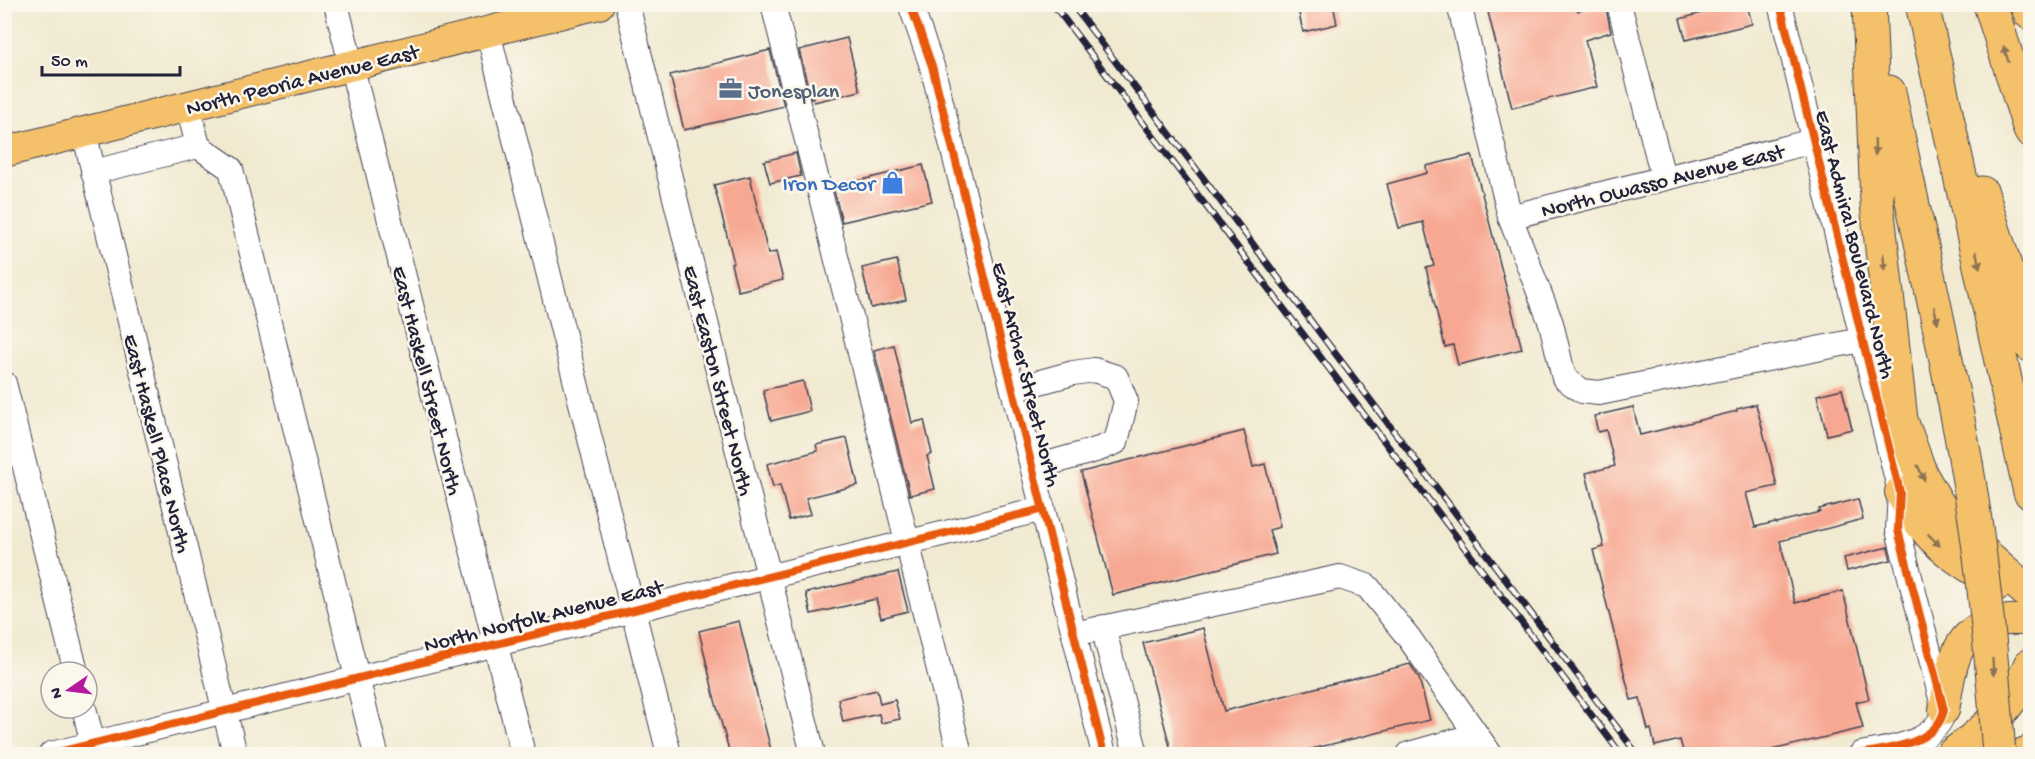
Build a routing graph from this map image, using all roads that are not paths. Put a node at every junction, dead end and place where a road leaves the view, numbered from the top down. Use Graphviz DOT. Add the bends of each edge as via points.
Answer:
graph roads {
  1 [pos="336,4"];
  2 [pos="599,4"];
  3 [pos="627,4"];
  4 [pos="773,4"];
  5 [pos="910,4"];
  6 [pos="1459,4"];
  7 [pos="1619,4"];
  8 [pos="1780,4"];
  9 [pos="1870,4"];
  10 [pos="1990,4"];
  11 [pos="2027,4"];
  12 [pos="2031,13"];
  13 [pos="1925,15"];
  14 [pos="488,32"];
  15 [pos="351,65"];
  16 [pos="188,106"];
  17 [pos="2031,130"];
  18 [pos="84,132"];
  19 [pos="1813,141"];
  20 [pos="198,146"];
  21 [pos="4,152"];
  22 [pos="93,172"];
  23 [pos="1663,177"];
  24 [pos="1510,217"];
  25 [pos="1861,340"];
  26 [pos="2031,345"];
  27 [pos="4,383"];
  28 [pos="1014,389"];
  29 [pos="1033,468"];
  30 [pos="1900,492"];
  31 [pos="2031,492"];
  32 [pos="1043,509"];
  33 [pos="907,542"];
  34 [pos="769,576"];
  35 [pos="2031,594"];
  36 [pos="2031,604"];
  37 [pos="633,610"];
  38 [pos="2031,621"];
  39 [pos="1103,627"];
  40 [pos="1074,634"];
  41 [pos="495,646"];
  42 [pos="72,660"];
  43 [pos="2029,669"];
  44 [pos="357,678"];
  45 [pos="1944,710"];
  46 [pos="224,711"];
  47 [pos="87,720"];
  48 [pos="93,744"];
  49 [pos="1483,745"];
  50 [pos="2031,752"];
  51 [pos="51,754"];
  52 [pos="235,754"];
  53 [pos="376,754"];
  54 [pos="523,754"];
  55 [pos="669,754"];
  56 [pos="813,754"];
  57 [pos="960,754"];
  58 [pos="1104,754"];
  59 [pos="1136,754"];
  60 [pos="1409,754"];
  61 [pos="1862,754"];
  62 [pos="1953,754"];
  63 [pos="1999,754"];
  64 [pos="2025,754"];
  1 -- 15 [label="street, East Haskell Street North"];
  2 -- 14 [label="main road, North Peoria Avenue East"];
  3 -- 34 [label="street, East Easton Street North"];
  4 -- 33 [label="street"];
  5 -- 28 [label="street, East Archer Street North" via="932,66"];
  6 -- 24 [label="street"];
  7 -- 23 [label="street"];
  8 -- 19 [label="street, East Admiral Boulevard North"];
  9 -- 35 [label="highway, one-way" via="1877,204 1901,420 1909,447 1936,503 1955,528"];
  9 -- 63 [label="highway, one-way, bridge" via="1954,395 1976,517 1989,619"];
  17 -- 10 [label="highway, one-way"];
  11 -- 12 [label="highway"];
  13 -- 26 [label="highway"];
  13 -- 31 [label="highway, one-way"];
  14 -- 15 [label="main road, North Peoria Avenue East"];
  14 -- 37 [label="street"];
  15 -- 16 [label="main road, North Peoria Avenue East"];
  15 -- 41 [label="street, East Haskell Street North"];
  16 -- 18 [label="main road, North Peoria Avenue East"];
  16 -- 20 [label="street"];
  18 -- 21 [label="main road, North Peoria Avenue East"];
  18 -- 22 [label="street, East Haskell Place North"];
  19 -- 23 [label="street, North Owasso Avenue East"];
  19 -- 25 [label="street, East Admiral Boulevard North"];
  20 -- 22 [label="street"];
  20 -- 44 [label="street" via="231,169"];
  22 -- 46 [label="street, East Haskell Place North"];
  23 -- 24 [label="street, North Owasso Avenue East"];
  24 -- 25 [label="street" via="1551,323 1564,378 1582,391 1599,393"];
  25 -- 30 [label="street, East Admiral Boulevard North"];
  27 -- 42 [label="street"];
  28 -- 29 [label="street, East Archer Street North"];
  28 -- 29 [label="street" via="1094,370 1116,377 1126,401 1116,441 1099,450"];
  29 -- 32 [label="street, East Archer Street North"];
  30 -- 36 [label="main road, one-way" via="1911,515 1932,540 1959,562"];
  30 -- 45 [label="street, East Admiral Boulevard North" via="1898,530"];
  32 -- 33 [label="street, North Norfolk Avenue East"];
  32 -- 40 [label="street, East Archer Street North"];
  33 -- 34 [label="street, North Norfolk Avenue East"];
  33 -- 57 [label="street"];
  34 -- 37 [label="street, North Norfolk Avenue East"];
  34 -- 56 [label="street, East Easton Street North"];
  37 -- 41 [label="street, North Norfolk Avenue East"];
  37 -- 55 [label="street"];
  38 -- 45 [label="main road" via="2006,619 1976,629 1966,637 1954,659"];
  39 -- 40 [label="street"];
  39 -- 49 [label="street" via="1340,577 1367,586 1409,638"];
  39 -- 59 [label="street"];
  40 -- 58 [label="street, East Archer Street North"];
  41 -- 44 [label="street, North Norfolk Avenue East"];
  41 -- 54 [label="street, East Haskell Street North"];
  43 -- 62 [label="highway" via="2011,700 1976,737"];
  44 -- 46 [label="street, North Norfolk Avenue East"];
  44 -- 53 [label="street"];
  45 -- 61 [label="street" via="1939,725 1921,738"];
  46 -- 48 [label="street, North Norfolk Avenue East"];
  46 -- 52 [label="street, East Haskell Place North"];
  47 -- 48 [label="street"];
  48 -- 51 [label="street, North Norfolk Avenue East"];
  49 -- 60 [label="street"];
  50 -- 64 [label="highway"];
}
